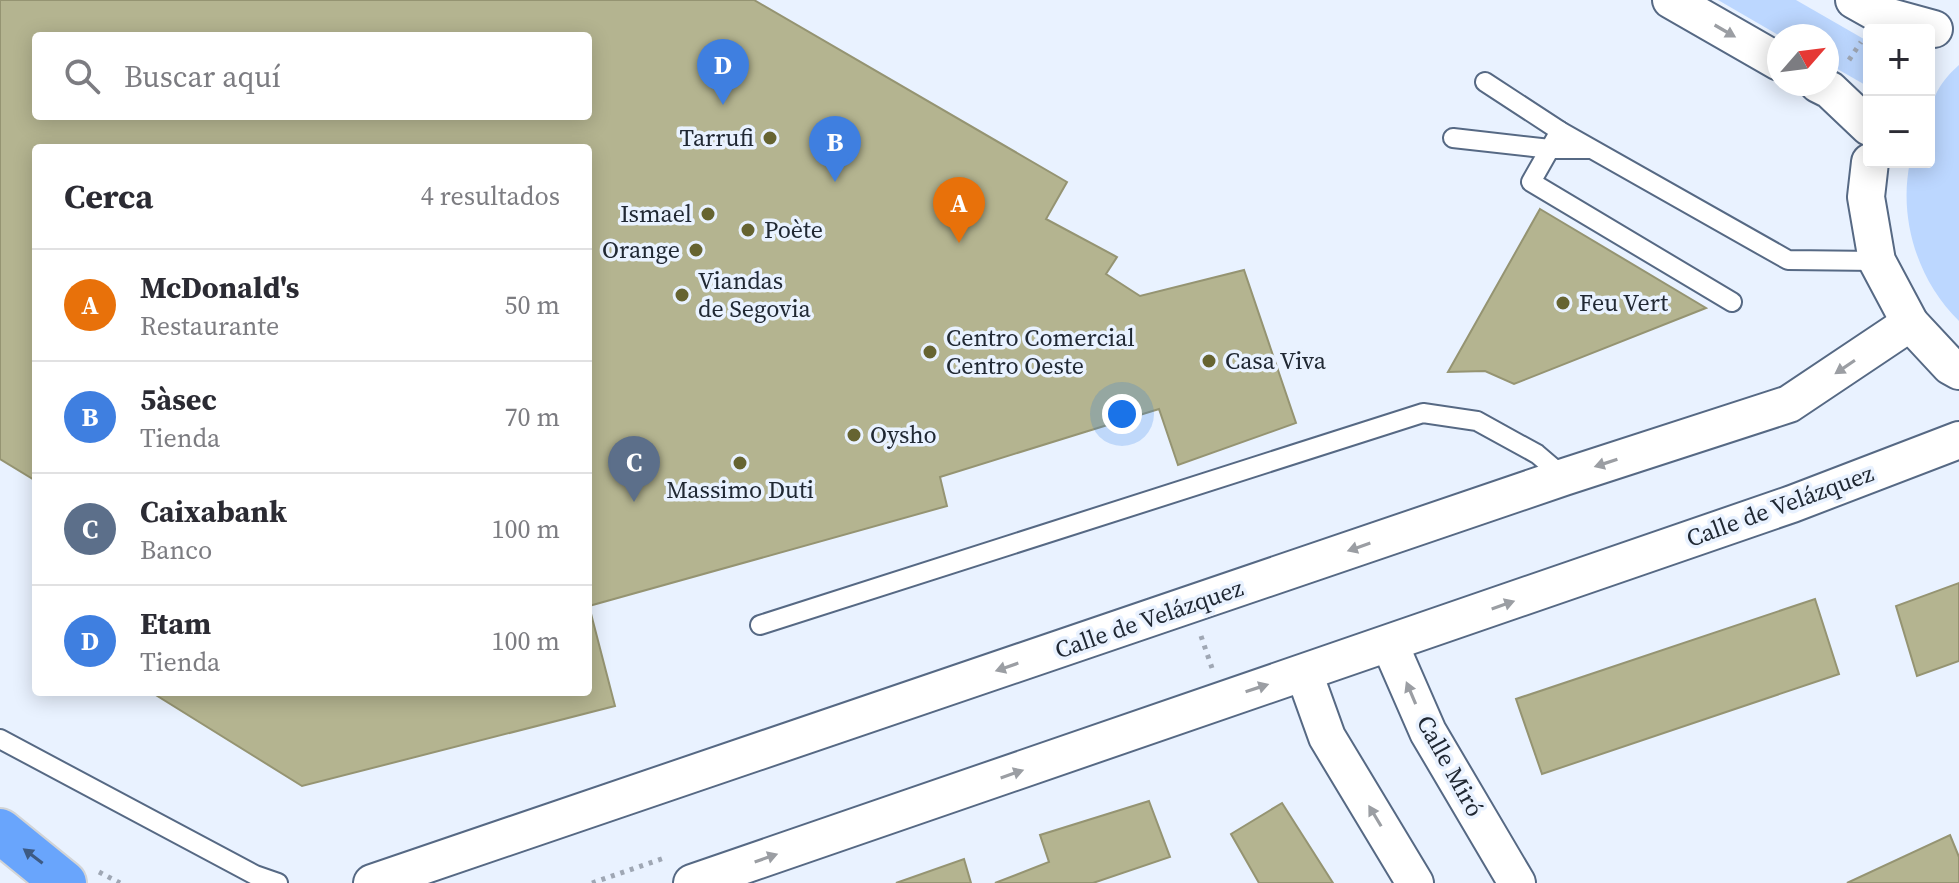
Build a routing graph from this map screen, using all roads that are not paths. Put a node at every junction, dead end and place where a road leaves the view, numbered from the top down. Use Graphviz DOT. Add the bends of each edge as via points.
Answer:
graph roads {
  1 [pos="1671,0"];
  2 [pos="1866,7"];
  3 [pos="1941,24"];
  4 [pos="1767,55"];
  5 [pos="1485,82"];
  6 [pos="1834,96"];
  7 [pos="1863,122"];
  8 [pos="1560,131"];
  9 [pos="1453,138"];
  10 [pos="1550,149"];
  11 [pos="1593,149"];
  12 [pos="1869,168"];
  13 [pos="1877,261"];
  14 [pos="1732,302"];
  15 [pos="1910,323"];
  16 [pos="1959,371"];
  17 [pos="1959,440"];
  18 [pos="1564,477"];
  19 [pos="760,625"];
  20 [pos="1390,645"];
  21 [pos="1304,673"];
  22 [pos="0,739"];
  23 [pos="0,831"];
  24 [pos="64,883"];
  25 [pos="278,883"];
  26 [pos="372,883"];
  27 [pos="692,883"];
  28 [pos="1415,883"];
  29 [pos="1517,883"];
  1 -- 4 [label="street, one-way"];
  2 -- 3 [label="street"];
  5 -- 8 [label="lane"];
  6 -- 7 [label="street"];
  8 -- 10 [label="lane"];
  8 -- 11 [label="lane"];
  9 -- 10 [label="lane"];
  10 -- 11 [label="lane"];
  10 -- 14 [label="lane" via="1531,182"];
  11 -- 13 [label="lane" via="1788,260"];
  12 -- 13 [label="street" via="1866,197"];
  13 -- 15 [label="street"];
  15 -- 16 [label="street"];
  15 -- 18 [label="street, Calle de Velázquez, one-way" via="1789,404"];
  20 -- 17 [label="street, Calle de Velázquez, one-way"];
  18 -- 19 [label="lane" via="1537,454 1477,421 1423,413"];
  18 -- 26 [label="street, Calle de Velázquez, one-way"];
  20 -- 21 [label="street, Calle de Velázquez"];
  29 -- 20 [label="street, Calle Miró, one-way" via="1428,732"];
  27 -- 21 [label="street, Calle de Velázquez, one-way"];
  28 -- 21 [label="street, one-way" via="1327,737"];
  22 -- 25 [label="lane"];
  24 -- 23 [label="highway, one-way"];
}
